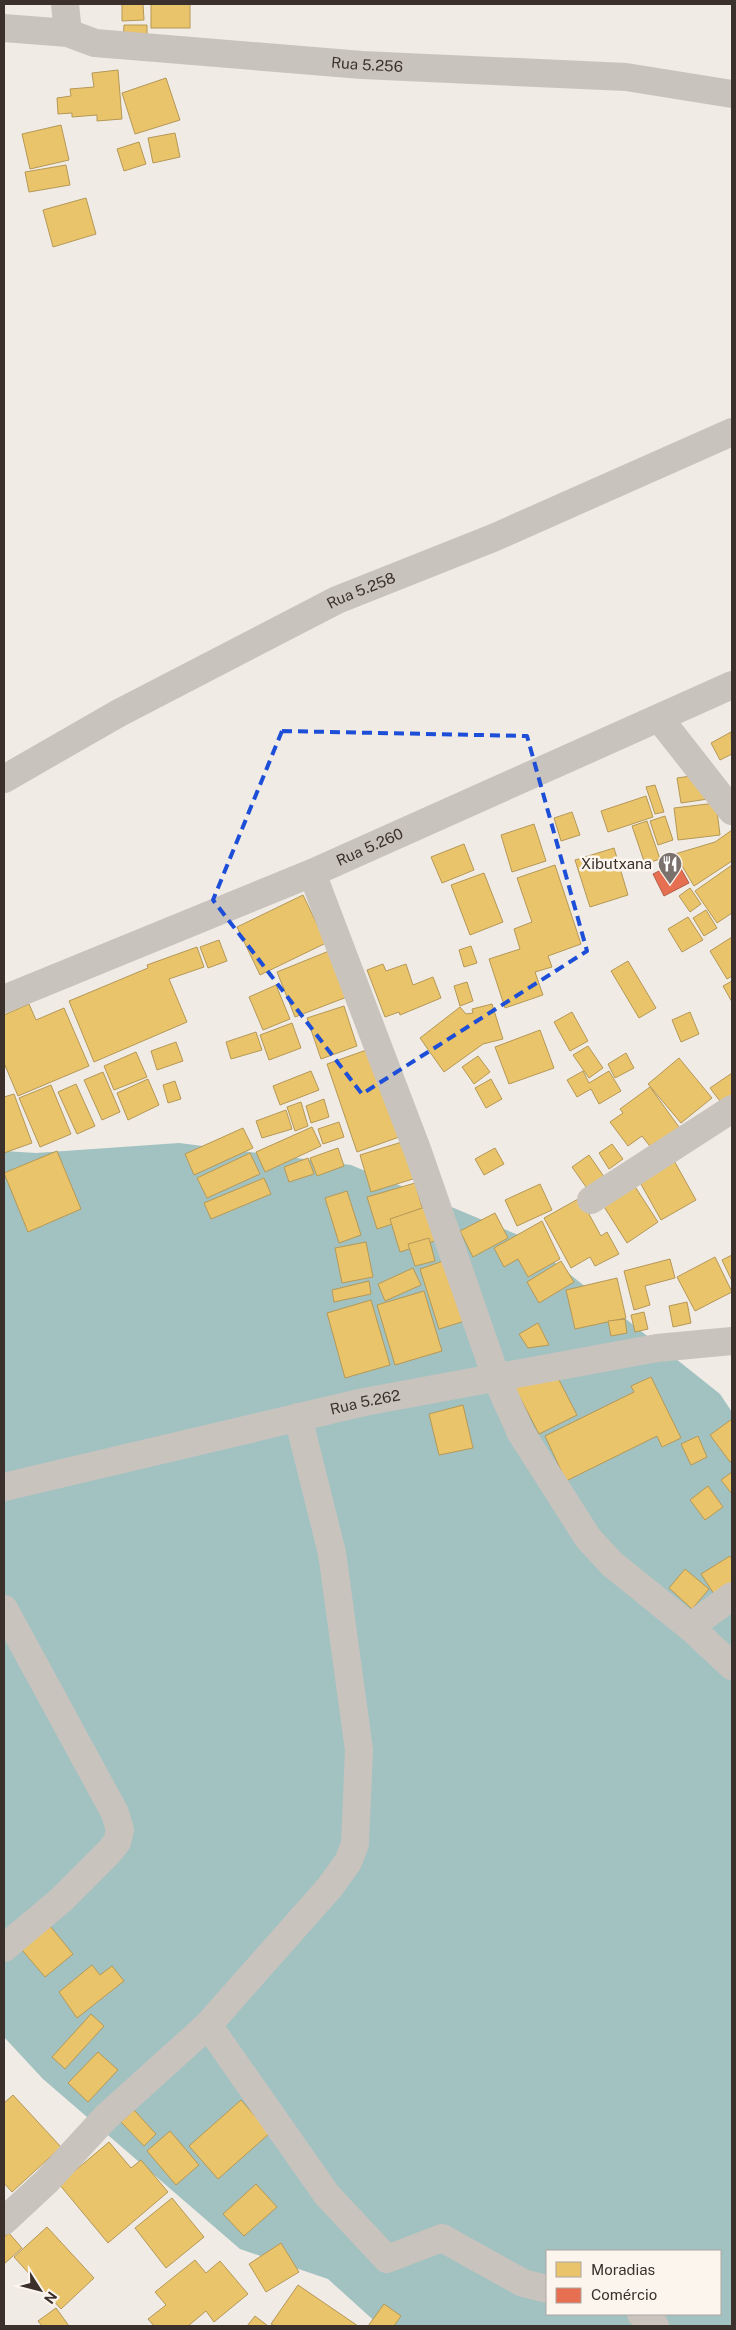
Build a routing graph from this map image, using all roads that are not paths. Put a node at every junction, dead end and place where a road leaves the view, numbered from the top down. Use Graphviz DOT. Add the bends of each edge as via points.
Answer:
graph roads {
  1 [pos="65,4"];
  2 [pos="4,28"];
  3 [pos="68,33"];
  4 [pos="732,94"];
  5 [pos="732,432"];
  6 [pos="732,685"];
  7 [pos="659,718"];
  8 [pos="4,780"];
  9 [pos="732,811"];
  10 [pos="312,873"];
  11 [pos="4,999"];
  12 [pos="732,1109"];
  13 [pos="591,1200"];
  14 [pos="732,1341"];
  15 [pos="496,1378"];
  16 [pos="298,1417"];
  17 [pos="4,1487"];
  18 [pos="732,1596"];
  19 [pos="4,1609"];
  20 [pos="690,1627"];
  21 [pos="732,1666"];
  22 [pos="4,1948"];
  23 [pos="208,2026"];
  24 [pos="4,2221"];
  25 [pos="546,2289"];
  26 [pos="646,2315"];
  27 [pos="655,2326"];
  1 -- 3 [label="street"];
  2 -- 3 [label="street, Rua 5.256"];
  3 -- 4 [label="street, Rua 5.256" via="95,43 352,64 626,77"];
  5 -- 8 [label="street, Rua 5.258" via="493,538 337,600 119,713"];
  6 -- 7 [label="street, Rua 5.260"];
  7 -- 9 [label="street"];
  7 -- 10 [label="street, Rua 5.260"];
  10 -- 11 [label="street, Rua 5.260"];
  10 -- 15 [label="street" via="418,1152"];
  12 -- 13 [label="street"];
  14 -- 15 [label="street, Rua 5.262" via="657,1348"];
  15 -- 16 [label="street, Rua 5.262"];
  15 -- 20 [label="street" via="521,1433 588,1538 612,1564"];
  16 -- 17 [label="street, Rua 5.262"];
  16 -- 23 [label="street" via="332,1553 359,1750 355,1844 348,1862 330,1887"];
  18 -- 20 [label="street"];
  19 -- 22 [label="street" via="115,1813 120,1830 117,1842 109,1852 61,1900"];
  20 -- 21 [label="street"];
  23 -- 24 [label="street" via="105,2118 47,2181"];
  23 -- 25 [label="street" via="327,2195 387,2259 442,2238 524,2283"];
  26 -- 27 [label="street" via="650,2316"];
}
